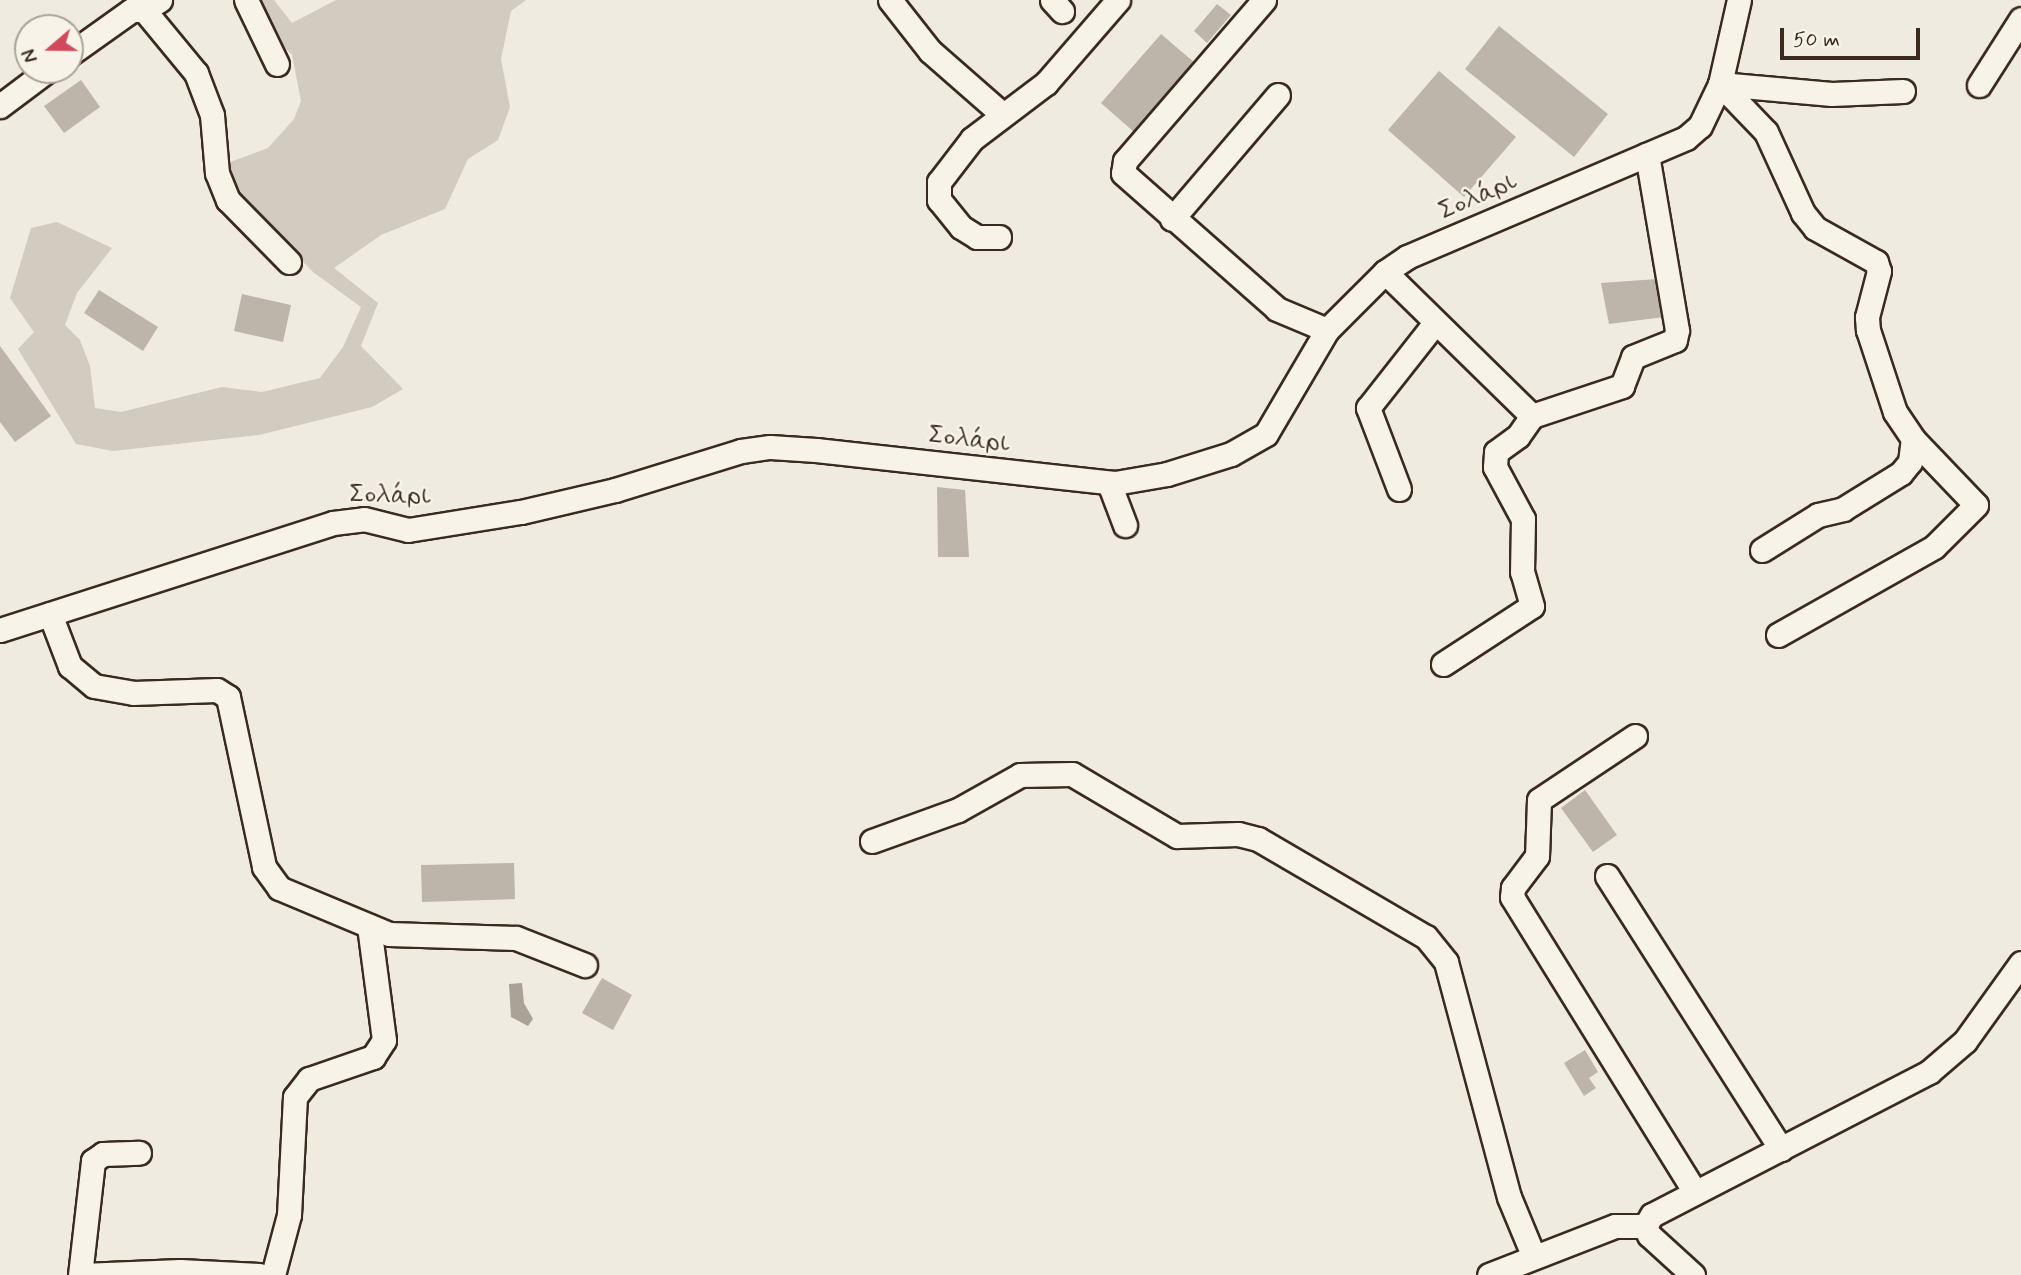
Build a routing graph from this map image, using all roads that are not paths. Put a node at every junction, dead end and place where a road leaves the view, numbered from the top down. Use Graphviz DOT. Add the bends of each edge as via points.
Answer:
graph roads {
  1 [pos="246,0"];
  2 [pos="890,0"];
  3 [pos="1118,0"];
  4 [pos="1264,0"];
  5 [pos="1739,0"];
  6 [pos="152,5"];
  7 [pos="2021,19"];
  8 [pos="84,44"];
  9 [pos="277,64"];
  10 [pos="29,84"];
  11 [pos="1720,84"];
  12 [pos="1979,85"];
  13 [pos="1903,91"];
  14 [pos="1279,95"];
  15 [pos="0,106"];
  16 [pos="1002,114"];
  17 [pos="1647,155"];
  18 [pos="1172,219"];
  19 [pos="999,237"];
  20 [pos="289,262"];
  21 [pos="1385,272"];
  22 [pos="1435,323"];
  23 [pos="1327,330"];
  24 [pos="1532,416"];
  25 [pos="1913,439"];
  26 [pos="1110,482"];
  27 [pos="1399,489"];
  28 [pos="1125,525"];
  29 [pos="1762,550"];
  30 [pos="50,614"];
  31 [pos="0,630"];
  32 [pos="1778,635"];
  33 [pos="1443,664"];
  34 [pos="1635,736"];
  35 [pos="872,841"];
  36 [pos="1607,876"];
  37 [pos="369,926"];
  38 [pos="2021,963"];
  39 [pos="585,965"];
  40 [pos="1781,1149"];
  41 [pos="139,1153"];
  42 [pos="1695,1192"];
  43 [pos="1645,1226"];
  44 [pos="1533,1255"];
  45 [pos="81,1275"];
  46 [pos="259,1275"];
  47 [pos="273,1275"];
  48 [pos="1489,1275"];
  49 [pos="1693,1275"];
  1 -- 9 [label="street"];
  2 -- 16 [label="street" via="930,51"];
  3 -- 16 [label="street" via="1045,83"];
  4 -- 18 [label="street" via="1125,160 1123,173"];
  5 -- 11 [label="street, Σολάρι"];
  6 -- 8 [label="street" via="132,10"];
  6 -- 20 [label="street" via="196,73 212,115 217,173 228,200"];
  7 -- 12 [label="street"];
  10 -- 15 [label="street"];
  11 -- 13 [label="street" via="1832,94"];
  11 -- 17 [label="street, Σολάρι" via="1700,126 1686,138"];
  11 -- 25 [label="street" via="1766,132 1803,213 1815,228 1878,267 1868,330 1895,412"];
  14 -- 18 [label="street"];
  16 -- 19 [label="street" via="961,152 942,176 937,194 941,205 970,234"];
  17 -- 21 [label="street, Σολάρι" via="1407,257"];
  17 -- 24 [label="street" via="1678,330 1675,340 1633,357 1622,386"];
  18 -- 23 [label="street" via="1277,310"];
  21 -- 22 [label="street"];
  21 -- 23 [label="street, Σολάρι"];
  22 -- 24 [label="street"];
  22 -- 27 [label="street" via="1368,408"];
  23 -- 26 [label="street, Σολάρι" via="1282,411 1258,442 1167,474"];
  24 -- 33 [label="street" via="1518,436 1496,452 1493,461 1523,519 1522,572 1532,606"];
  25 -- 29 [label="street" via="1910,462 1901,474 1843,509 1818,515"];
  25 -- 32 [label="street" via="1973,497 1973,513 1934,547"];
  26 -- 28 [label="street"];
  26 -- 30 [label="street, Σολάρι" via="770,447 741,451 586,498 508,514 408,530 364,519 333,523"];
  30 -- 31 [label="street, Σολάρι"];
  30 -- 37 [label="street" via="70,666 94,686 133,693 217,690 228,696 270,879 290,894"];
  34 -- 42 [label="street" via="1539,800 1537,856 1513,888 1512,897"];
  35 -- 44 [label="street" via="958,810 1020,775 1072,774 1177,836 1238,834 1258,839 1426,937 1446,962 1508,1197"];
  36 -- 40 [label="street"];
  37 -- 39 [label="street" via="404,937 516,938"];
  37 -- 47 [label="street" via="384,1040 373,1057 309,1079 295,1097 289,1215"];
  38 -- 40 [label="street" via="1947,1059"];
  40 -- 42 [label="street"];
  41 -- 45 [label="street" via="103,1154 93,1161"];
  42 -- 43 [label="street" via="1652,1215"];
  43 -- 44 [label="street" via="1623,1224"];
  43 -- 49 [label="street" via="1653,1240"];
  44 -- 48 [label="street"];
  45 -- 46 [label="street" via="180,1271"];
}
